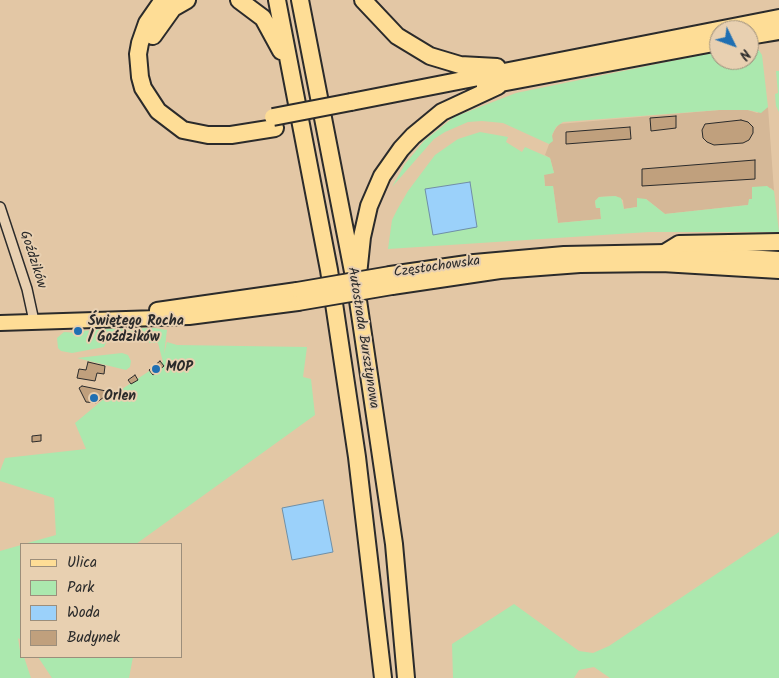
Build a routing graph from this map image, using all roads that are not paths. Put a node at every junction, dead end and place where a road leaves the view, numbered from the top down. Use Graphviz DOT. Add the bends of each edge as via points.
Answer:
graph roads {
  1 [pos="164,0"];
  2 [pos="187,0"];
  3 [pos="239,0"];
  4 [pos="277,0"];
  5 [pos="300,0"];
  6 [pos="363,0"];
  7 [pos="779,18"];
  8 [pos="779,31"];
  9 [pos="759,34"];
  10 [pos="709,44"];
  11 [pos="522,67"];
  12 [pos="293,78"];
  13 [pos="509,82"];
  14 [pos="352,107"];
  15 [pos="274,123"];
  16 [pos="0,207"];
  17 [pos="779,242"];
  18 [pos="664,252"];
  19 [pos="779,259"];
  20 [pos="779,271"];
  21 [pos="391,280"];
  22 [pos="356,287"];
  23 [pos="34,321"];
  24 [pos="0,323"];
  25 [pos="383,678"];
  26 [pos="406,678"];
  1 -- 15 [label="highway" via="147,23 138,54 144,88 158,111 183,130 208,135 231,135"];
  2 -- 15 [label="highway" via="173,8 150,42 151,78 165,103 181,118 201,124"];
  3 -- 12 [label="highway" via="258,12 270,28"];
  4 -- 12 [label="highway, Autostrada Bursztynowa"];
  5 -- 22 [label="highway, Autostrada Bursztynowa"];
  6 -- 11 [label="highway" via="397,36 435,58 469,66"];
  7 -- 11 [label="highway"];
  8 -- 9 [label="highway"];
  10 -- 13 [label="highway"];
  11 -- 14 [label="highway"];
  12 -- 25 [label="highway, Autostrada Bursztynowa" via="329,270 357,457"];
  13 -- 14 [label="highway"];
  13 -- 22 [label="highway" via="442,112 401,150 382,176 369,206"];
  14 -- 15 [label="highway, bridge"];
  16 -- 23 [label="street, Goździków"];
  17 -- 18 [label="highway" via="679,244"];
  18 -- 19 [label="main road, Częstochowska"];
  18 -- 21 [label="main road, Częstochowska" via="507,258"];
  20 -- 21 [label="main road, Częstochowska" via="662,264 580,265"];
  21 -- 23 [label="main road, Częstochowska, bridge" via="297,296 97,319"];
  22 -- 26 [label="highway, Autostrada Bursztynowa" via="394,544"];
  23 -- 24 [label="main road, Częstochowska"];
}
